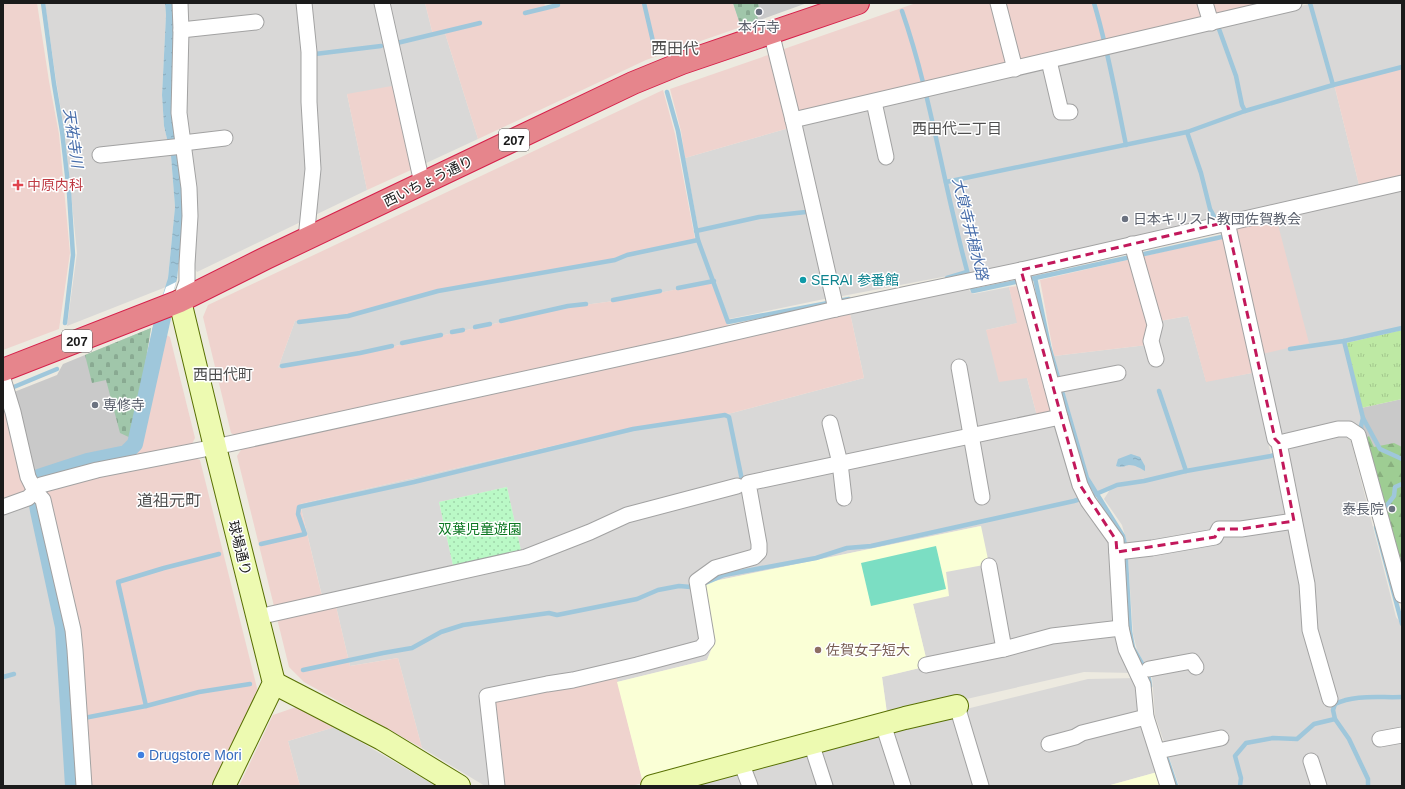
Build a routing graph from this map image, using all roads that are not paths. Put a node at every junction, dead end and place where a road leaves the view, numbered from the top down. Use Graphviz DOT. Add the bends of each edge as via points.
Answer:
graph roads {
  1 [pos="180,3"];
  2 [pos="304,3"];
  3 [pos="382,3"];
  4 [pos="858,3"];
  5 [pos="998,3"];
  6 [pos="1205,3"];
  7 [pos="1294,3"];
  8 [pos="256,22"];
  9 [pos="1211,23"];
  10 [pos="181,30"];
  11 [pos="771,32"];
  12 [pos="1049,61"];
  13 [pos="1015,68"];
  14 [pos="874,102"];
  15 [pos="1070,112"];
  16 [pos="793,120"];
  17 [pos="225,138"];
  18 [pos="183,144"];
  19 [pos="100,155"];
  20 [pos="886,157"];
  21 [pos="422,183"];
  22 [pos="1402,183"];
  23 [pos="1221,224"];
  24 [pos="306,240"];
  25 [pos="1134,252"];
  26 [pos="1023,278"];
  27 [pos="180,301"];
  28 [pos="835,304"];
  29 [pos="1156,359"];
  30 [pos="960,367"];
  31 [pos="1118,373"];
  32 [pos="5,382"];
  33 [pos="1059,385"];
  34 [pos="1060,417"];
  35 [pos="830,423"];
  36 [pos="970,436"];
  37 [pos="215,447"];
  38 [pos="1280,449"];
  39 [pos="840,463"];
  40 [pos="737,486"];
  41 [pos="34,489"];
  42 [pos="982,497"];
  43 [pos="844,498"];
  44 [pos="3,507"];
  45 [pos="1294,521"];
  46 [pos="1123,552"];
  47 [pos="989,566"];
  48 [pos="1402,595"];
  49 [pos="258,617"];
  50 [pos="1122,628"];
  51 [pos="1004,649"];
  52 [pos="926,666"];
  53 [pos="1196,667"];
  54 [pos="1149,669"];
  55 [pos="274,683"];
  56 [pos="1330,698"];
  57 [pos="957,706"];
  58 [pos="1146,716"];
  59 [pos="883,724"];
  60 [pos="1402,734"];
  61 [pos="1221,738"];
  62 [pos="1380,739"];
  63 [pos="811,743"];
  64 [pos="1049,744"];
  65 [pos="1163,750"];
  66 [pos="1311,761"];
  67 [pos="741,762"];
  68 [pos="681,782"];
  69 [pos="84,786"];
  70 [pos="224,786"];
  71 [pos="459,786"];
  72 [pos="497,786"];
  73 [pos="654,786"];
  74 [pos="750,786"];
  75 [pos="825,786"];
  76 [pos="903,786"];
  77 [pos="981,786"];
  78 [pos="1168,786"];
  79 [pos="1319,786"];
  1 -- 10 [label="street"];
  2 -- 24 [label="street" via="313,169"];
  3 -- 21 [label="street"];
  4 -- 11 [label="highway, 西いちょう通り / 207"];
  5 -- 13 [label="street"];
  6 -- 9 [label="street"];
  7 -- 9 [label="street"];
  8 -- 10 [label="street"];
  9 -- 12 [label="street"];
  10 -- 18 [label="street" via="179,113"];
  11 -- 16 [label="street"];
  11 -- 21 [label="highway, 西いちょう通り / 207" via="633,83"];
  12 -- 13 [label="street"];
  12 -- 15 [label="street" via="1061,112"];
  13 -- 14 [label="street"];
  14 -- 16 [label="street"];
  14 -- 20 [label="street"];
  16 -- 28 [label="street"];
  17 -- 18 [label="street"];
  18 -- 19 [label="street"];
  18 -- 27 [label="street" via="190,216 187,282"];
  21 -- 24 [label="highway, 西いちょう通り / 207"];
  22 -- 23 [label="street"];
  23 -- 25 [label="street"];
  23 -- 38 [label="street" via="1275,438"];
  24 -- 27 [label="highway, 西いちょう通り / 207"];
  25 -- 26 [label="street"];
  25 -- 29 [label="street" via="1155,326 1151,341"];
  26 -- 28 [label="street" via="969,281"];
  26 -- 33 [label="street"];
  27 -- 32 [label="highway, 西いちょう通り / 207"];
  27 -- 37 [label="street, 球場通り"];
  28 -- 37 [label="street" via="744,331"];
  30 -- 36 [label="street"];
  31 -- 33 [label="street"];
  32 -- 41 [label="street"];
  33 -- 34 [label="street"];
  34 -- 36 [label="street"];
  34 -- 46 [label="street" via="1086,497"];
  35 -- 39 [label="street"];
  36 -- 39 [label="street"];
  36 -- 42 [label="street"];
  37 -- 41 [label="street" via="97,470"];
  37 -- 49 [label="street, 球場通り"];
  38 -- 45 [label="street"];
  38 -- 48 [label="street" via="1338,429 1349,429 1358,435"];
  39 -- 43 [label="street"];
  39 -- 72 [label="street" via="748,483 759,544 756,554 715,568 698,585 707,641 701,648 637,666 487,696"];
  40 -- 49 [label="street" via="627,514 590,532 526,557"];
  41 -- 44 [label="street"];
  41 -- 69 [label="street" via="43,500 72,630"];
  45 -- 46 [label="street" via="1240,529 1219,529 1215,537"];
  45 -- 56 [label="street" via="1307,584 1310,630"];
  46 -- 50 [label="street"];
  47 -- 51 [label="street"];
  49 -- 55 [label="street, 球場通り"];
  50 -- 51 [label="street" via="1052,636"];
  50 -- 58 [label="street" via="1126,649 1143,685"];
  51 -- 52 [label="street"];
  53 -- 54 [label="street" via="1192,661"];
  55 -- 70 [label="street"];
  55 -- 71 [label="street" via="382,739"];
  57 -- 59 [label="street"];
  57 -- 77 [label="street"];
  58 -- 64 [label="street"];
  58 -- 65 [label="street"];
  59 -- 63 [label="street"];
  59 -- 76 [label="street"];
  60 -- 62 [label="street"];
  61 -- 65 [label="street"];
  63 -- 67 [label="street"];
  63 -- 75 [label="street"];
  65 -- 78 [label="street"];
  66 -- 79 [label="street"];
  67 -- 68 [label="street"];
  67 -- 74 [label="street"];
  68 -- 73 [label="street"];
}
